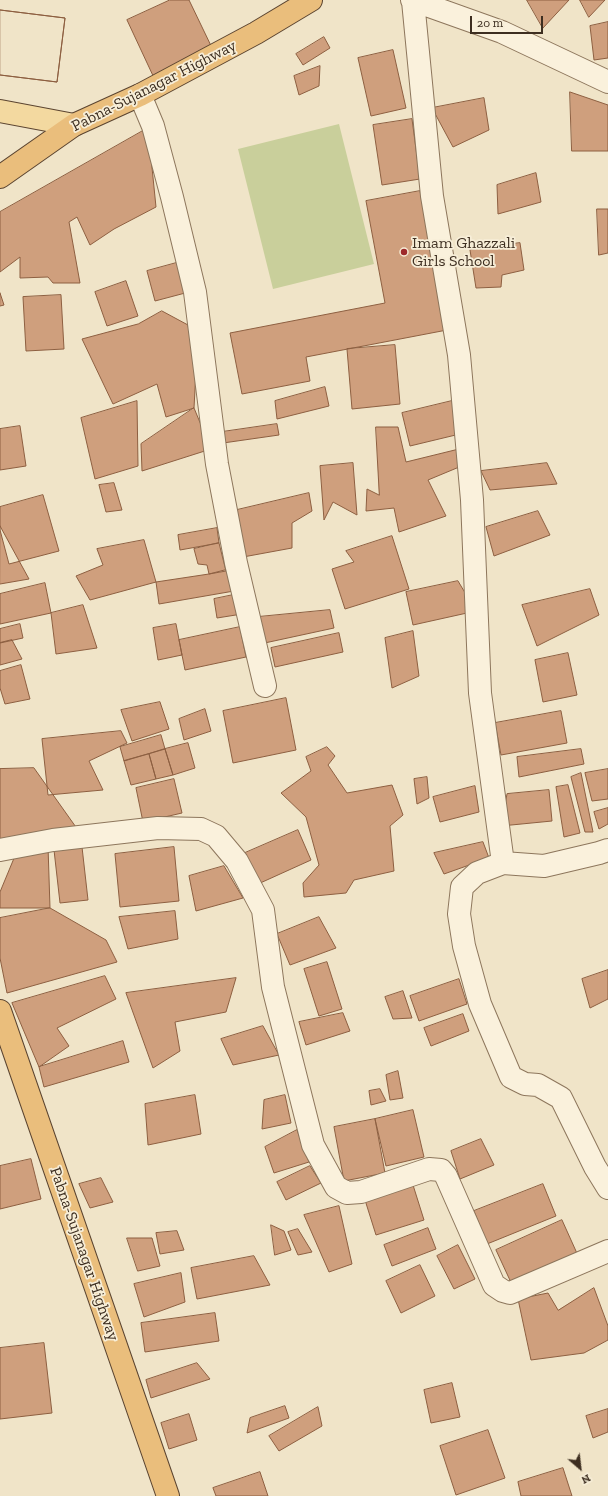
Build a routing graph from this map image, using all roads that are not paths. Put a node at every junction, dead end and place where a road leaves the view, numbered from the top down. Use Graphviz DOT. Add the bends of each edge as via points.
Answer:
graph roads {
  1 [pos="311,0"];
  2 [pos="413,0"];
  3 [pos="608,82"];
  4 [pos="140,95"];
  5 [pos="0,111"];
  6 [pos="74,125"];
  7 [pos="0,177"];
  8 [pos="265,686"];
  9 [pos="0,850"];
  10 [pos="608,850"];
  11 [pos="503,863"];
  12 [pos="0,1011"];
  13 [pos="608,1188"];
  14 [pos="608,1251"];
  15 [pos="168,1496"];
  1 -- 4 [label="highway, Pabna-Sujanagar Highway" via="256,33"];
  2 -- 3 [label="street" via="502,32"];
  2 -- 11 [label="street" via="432,196 458,355 472,500 480,693"];
  4 -- 6 [label="highway, Pabna-Sujanagar Highway"];
  4 -- 8 [label="street" via="152,126 172,197 195,292 217,464 236,563"];
  5 -- 6 [label="main road"];
  6 -- 7 [label="highway, Pabna-Sujanagar Highway"];
  9 -- 14 [label="street" via="53,840 158,828 201,829 216,836 237,861 263,910 273,987 313,1145 336,1188 347,1193 361,1192 429,1169 441,1170 446,1176 494,1285 503,1292 510,1293"];
  10 -- 11 [label="street" via="544,866"];
  11 -- 13 [label="street" via="477,873 462,887 459,914 464,946 480,1004 511,1077 525,1084 538,1085 561,1098"];
  12 -- 15 [label="highway, Pabna-Sujanagar Highway"];
}
